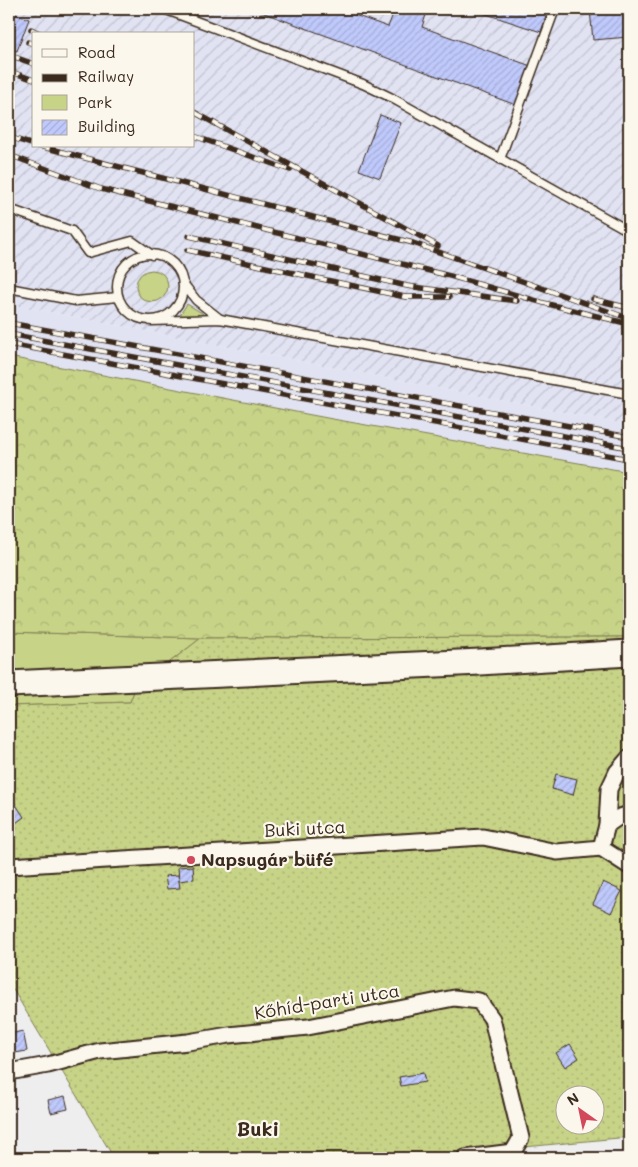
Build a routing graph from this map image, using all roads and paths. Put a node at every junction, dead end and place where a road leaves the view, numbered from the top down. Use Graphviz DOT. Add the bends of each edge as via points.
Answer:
graph roads {
  1 [pos="164,9"];
  2 [pos="554,9"];
  3 [pos="500,159"];
  4 [pos="9,209"];
  5 [pos="629,231"];
  6 [pos="152,254"];
  7 [pos="183,283"];
  8 [pos="9,288"];
  9 [pos="118,298"];
  10 [pos="220,320"];
  11 [pos="151,321"];
  12 [pos="629,394"];
  13 [pos="629,653"];
  14 [pos="9,684"];
  15 [pos="629,758"];
  16 [pos="629,814"];
  17 [pos="607,825"];
  18 [pos="601,848"];
  19 [pos="9,866"];
  20 [pos="629,866"];
  21 [pos="9,1072"];
  22 [pos="465,1158"];
  1 -- 3 [label="lane" via="363,84"];
  2 -- 3 [label="lane"];
  3 -- 5 [label="lane"];
  4 -- 6 [label="lane" via="72,231 88,253 132,241"];
  6 -- 7 [label="lane" via="172,263"];
  6 -- 9 [label="lane" via="132,260 124,267 118,282"];
  7 -- 10 [label="lane" via="196,300"];
  7 -- 11 [label="lane" via="179,304 166,316"];
  8 -- 9 [label="lane" via="76,301"];
  9 -- 11 [label="lane" via="131,314"];
  10 -- 11 [label="lane"];
  10 -- 12 [label="lane"];
  13 -- 14 [label="main road"];
  15 -- 17 [label="street" via="609,788"];
  16 -- 17 [label="street"];
  17 -- 18 [label="street"];
  18 -- 19 [label="street, Buki utca" via="557,852 483,837"];
  18 -- 20 [label="street"];
  21 -- 22 [label="street, Kőhíd-parti utca" via="100,1051 308,1027 454,998 479,1000 492,1019 520,1138 513,1152"];
}
